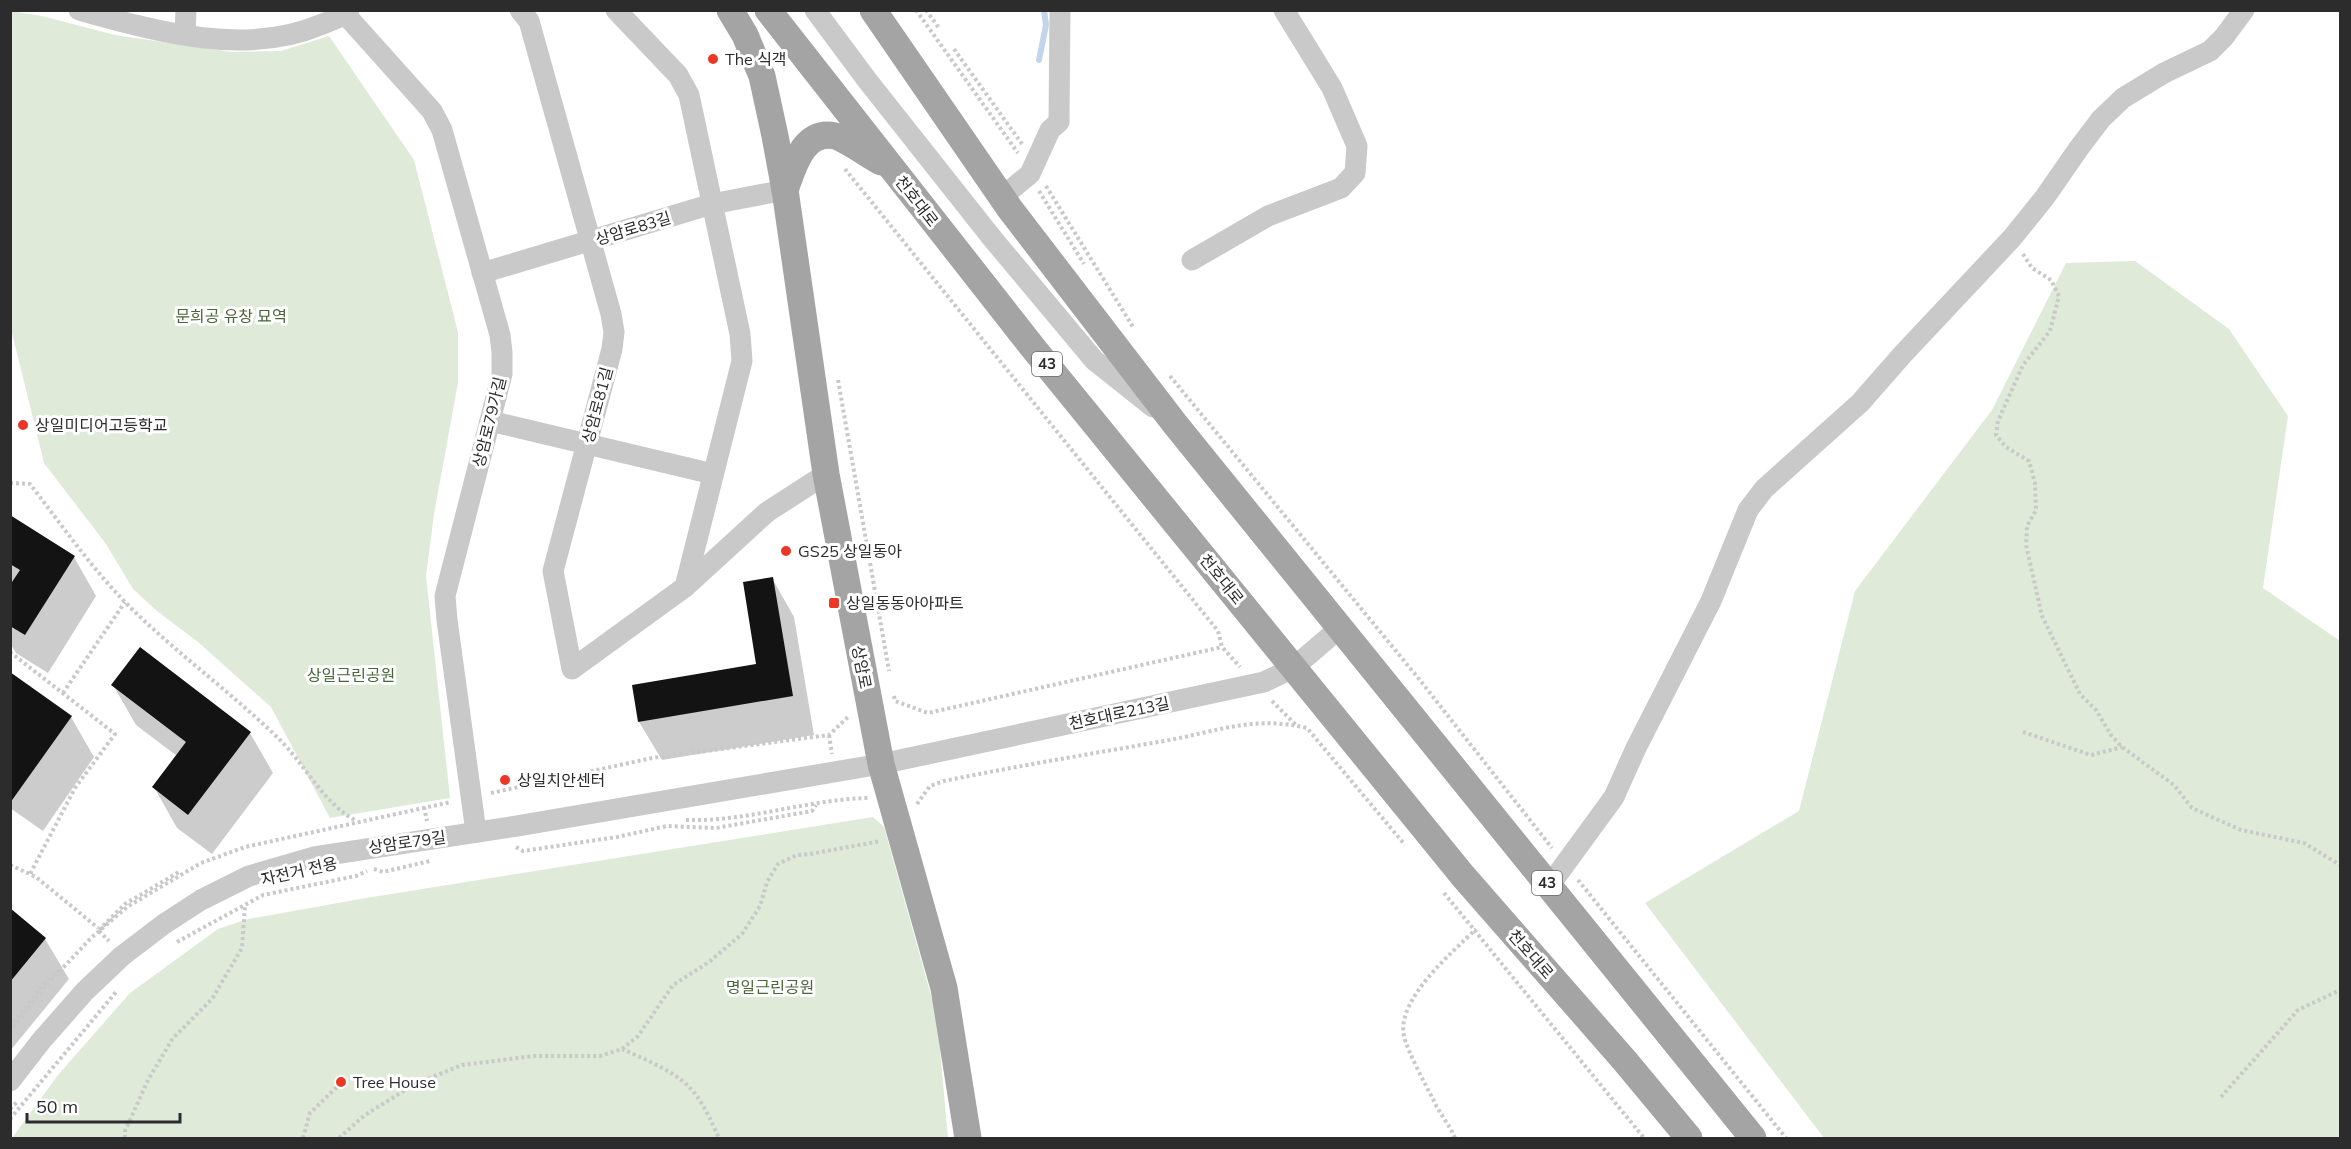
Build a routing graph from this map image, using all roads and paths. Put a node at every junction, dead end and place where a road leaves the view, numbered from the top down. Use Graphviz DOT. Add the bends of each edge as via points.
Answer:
graph roads {
  1 [pos="79,10"];
  2 [pos="186,10"];
  3 [pos="616,10"];
  4 [pos="730,10"];
  5 [pos="768,10"];
  6 [pos="774,10"];
  7 [pos="815,10"];
  8 [pos="873,10"];
  9 [pos="926,10"];
  10 [pos="1051,10"];
  11 [pos="1060,10"];
  12 [pos="1284,10"];
  13 [pos="2244,10"];
  14 [pos="347,12"];
  15 [pos="529,14"];
  16 [pos="939,28"];
  17 [pos="185,34"];
  18 [pos="954,49"];
  19 [pos="805,57"];
  20 [pos="1050,130"];
  21 [pos="1028,152"];
  22 [pos="843,165"];
  23 [pos="891,167"];
  24 [pos="1044,184"];
  25 [pos="785,190"];
  26 [pos="1002,197"];
  27 [pos="712,204"];
  28 [pos="2012,238"];
  29 [pos="591,240"];
  30 [pos="1192,260"];
  31 [pos="482,273"];
  32 [pos="1134,329"];
  33 [pos="1170,375"];
  34 [pos="838,377"];
  35 [pos="490,421"];
  36 [pos="1175,424"];
  37 [pos="586,444"];
  38 [pos="713,474"];
  39 [pos="826,474"];
  40 [pos="10,483"];
  41 [pos="685,587"];
  42 [pos="125,602"];
  43 [pos="1341,627"];
  44 [pos="10,652"];
  45 [pos="1293,668"];
  46 [pos="891,677"];
  47 [pos="893,689"];
  48 [pos="63,693"];
  49 [pos="2023,732"];
  50 [pos="829,735"];
  51 [pos="2122,747"];
  52 [pos="881,764"];
  53 [pos="472,797"];
  54 [pos="874,803"];
  55 [pos="816,804"];
  56 [pos="916,806"];
  57 [pos="681,820"];
  58 [pos="358,821"];
  59 [pos="351,823"];
  60 [pos="476,832"];
  61 [pos="524,844"];
  62 [pos="870,844"];
  63 [pos="514,846"];
  64 [pos="507,847"];
  65 [pos="1409,851"];
  66 [pos="436,857"];
  67 [pos="1565,864"];
  68 [pos="10,865"];
  69 [pos="2340,865"];
  70 [pos="372,868"];
  71 [pos="30,874"];
  72 [pos="1549,885"];
  73 [pos="1438,886"];
  74 [pos="245,905"];
  75 [pos="1494,912"];
  76 [pos="99,928"];
  77 [pos="1475,931"];
  78 [pos="174,938"];
  79 [pos="167,948"];
  80 [pos="121,986"];
  81 [pos="115,990"];
  82 [pos="2340,990"];
  83 [pos="622,1049"];
  84 [pos="10,1081"];
  85 [pos="338,1087"];
  86 [pos="2221,1097"];
  87 [pos="10,1109"];
  88 [pos="10,1119"];
  89 [pos="125,1138"];
  90 [pos="303,1138"];
  91 [pos="339,1138"];
  92 [pos="719,1138"];
  93 [pos="968,1138"];
  94 [pos="1455,1138"];
  95 [pos="1644,1138"];
  96 [pos="1689,1138"];
  97 [pos="1753,1138"];
  98 [pos="1786,1138"];
  1 -- 17 [label="street"];
  2 -- 17 [label="street"];
  3 -- 27 [label="street" via="678,75 689,95"];
  4 -- 25 [label="main road, 상암로" via="762,76"];
  5 -- 19 [label="main road, 천호대로 / 43"];
  6 -- 19 [label="street"];
  7 -- 36 [label="street" via="985,229 1094,360"];
  8 -- 26 [label="main road, 43"];
  9 -- 16 [label="path"];
  10 -- 20 [label="street"];
  11 -- 20 [label="street" via="1059,122"];
  12 -- 30 [label="street" via="1332,87 1357,146 1355,172 1341,188 1268,216"];
  13 -- 28 [label="street" via="2210,51 2123,98 2079,148"];
  14 -- 17 [label="street" via="299,34 232,41"];
  14 -- 31 [label="street, 상암로79가길" via="432,111 442,130"];
  15 -- 29 [label="street, 상암로81길"];
  18 -- 21 [label="path"];
  19 -- 23 [label="main road, 천호대로 / 43"];
  20 -- 26 [label="street" via="1030,174"];
  22 -- 47 [label="path" via="1218,632 1222,647 928,713 895,700"];
  23 -- 25 [label="main road" via="835,136 819,137 806,144 796,159"];
  23 -- 45 [label="main road, 천호대로 / 43"];
  24 -- 32 [label="path"];
  25 -- 27 [label="street, 상암로83길"];
  25 -- 39 [label="main road, 상암로"];
  26 -- 36 [label="main road, 43"];
  27 -- 29 [label="street, 상암로83길"];
  27 -- 38 [label="street" via="740,334 742,361"];
  28 -- 51 [label="path" via="2032,268 2050,280 2060,296 2050,330 2023,365 1998,421 1996,435 2006,447 2029,461 2035,483 2036,510 2027,526 2026,545 2042,616 2080,694"];
  28 -- 67 [label="street" via="1860,403 1764,489 1748,510 1711,601 1614,797"];
  29 -- 31 [label="street, 상암로83길"];
  29 -- 37 [label="street, 상암로81길" via="614,332"];
  31 -- 35 [label="street, 상암로79가길" via="502,352 502,374"];
  33 -- 67 [label="path"];
  34 -- 46 [label="path"];
  35 -- 37 [label="street"];
  35 -- 53 [label="street, 상암로79가길" via="445,596"];
  36 -- 43 [label="main road, 43"];
  37 -- 38 [label="street"];
  37 -- 41 [label="street, 상암로81길" via="553,571 572,669"];
  38 -- 41 [label="street"];
  39 -- 41 [label="street, 상암로81길" via="767,512"];
  39 -- 52 [label="main road, 상암로"];
  40 -- 42 [label="path" via="30,484"];
  42 -- 48 [label="path"];
  42 -- 58 [label="path" via="280,740 325,794"];
  43 -- 45 [label="street, 천호대로213길"];
  43 -- 72 [label="main road, 43"];
  44 -- 48 [label="path"];
  45 -- 52 [label="street, 천호대로213길" via="1264,682"];
  45 -- 75 [label="main road, 천호대로 / 43"];
  48 -- 71 [label="path" via="115,734 75,788"];
  49 -- 51 [label="path" via="2091,756"];
  50 -- 53 [label="path" via="652,758"];
  51 -- 69 [label="path" via="2174,785 2192,808 2241,830 2304,843"];
  52 -- 60 [label="street, 상암로79길"];
  52 -- 93 [label="main road, 상암로" via="944,988"];
  53 -- 58 [label="path"];
  53 -- 60 [label="street, 상암로79가길"];
  54 -- 55 [label="path" via="868,798"];
  55 -- 57 [label="path" via="716,821"];
  55 -- 63 [label="path" via="812,811 716,828 667,826 523,851"];
  56 -- 65 [label="path" via="930,786 944,781 1256,722 1285,723 1307,728"];
  58 -- 59 [label="path"];
  60 -- 84 [label="street, 상암로79길" via="314,857 249,876 201,900 122,956 85,991"];
  61 -- 63 [label="path"];
  62 -- 83 [label="path" via="797,855 778,864 767,882 760,906 742,934 673,986 638,1036"];
  63 -- 64 [label="path"];
  66 -- 70 [label="path" via="426,864 383,872"];
  67 -- 72 [label="street"];
  67 -- 98 [label="path"];
  68 -- 71 [label="path"];
  70 -- 74 [label="path" via="356,876 263,895"];
  70 -- 78 [label="path, 자전거 전용" via="261,890"];
  71 -- 76 [label="path"];
  72 -- 97 [label="main road, 43"];
  73 -- 77 [label="path"];
  74 -- 79 [label="path"];
  74 -- 89 [label="path" via="242,948 212,999 173,1038 148,1080"];
  75 -- 77 [label="path"];
  75 -- 96 [label="main road, 천호대로 / 43"];
  77 -- 94 [label="path" via="1415,996 1404,1023 1404,1036"];
  77 -- 95 [label="path"];
  80 -- 88 [label="path"];
  81 -- 87 [label="path"];
  82 -- 86 [label="path" via="2298,1010"];
  83 -- 91 [label="path" via="600,1056 534,1056 462,1065 415,1084 365,1115"];
  83 -- 92 [label="path" via="688,1086"];
  85 -- 90 [label="path" via="309,1113"];
}
